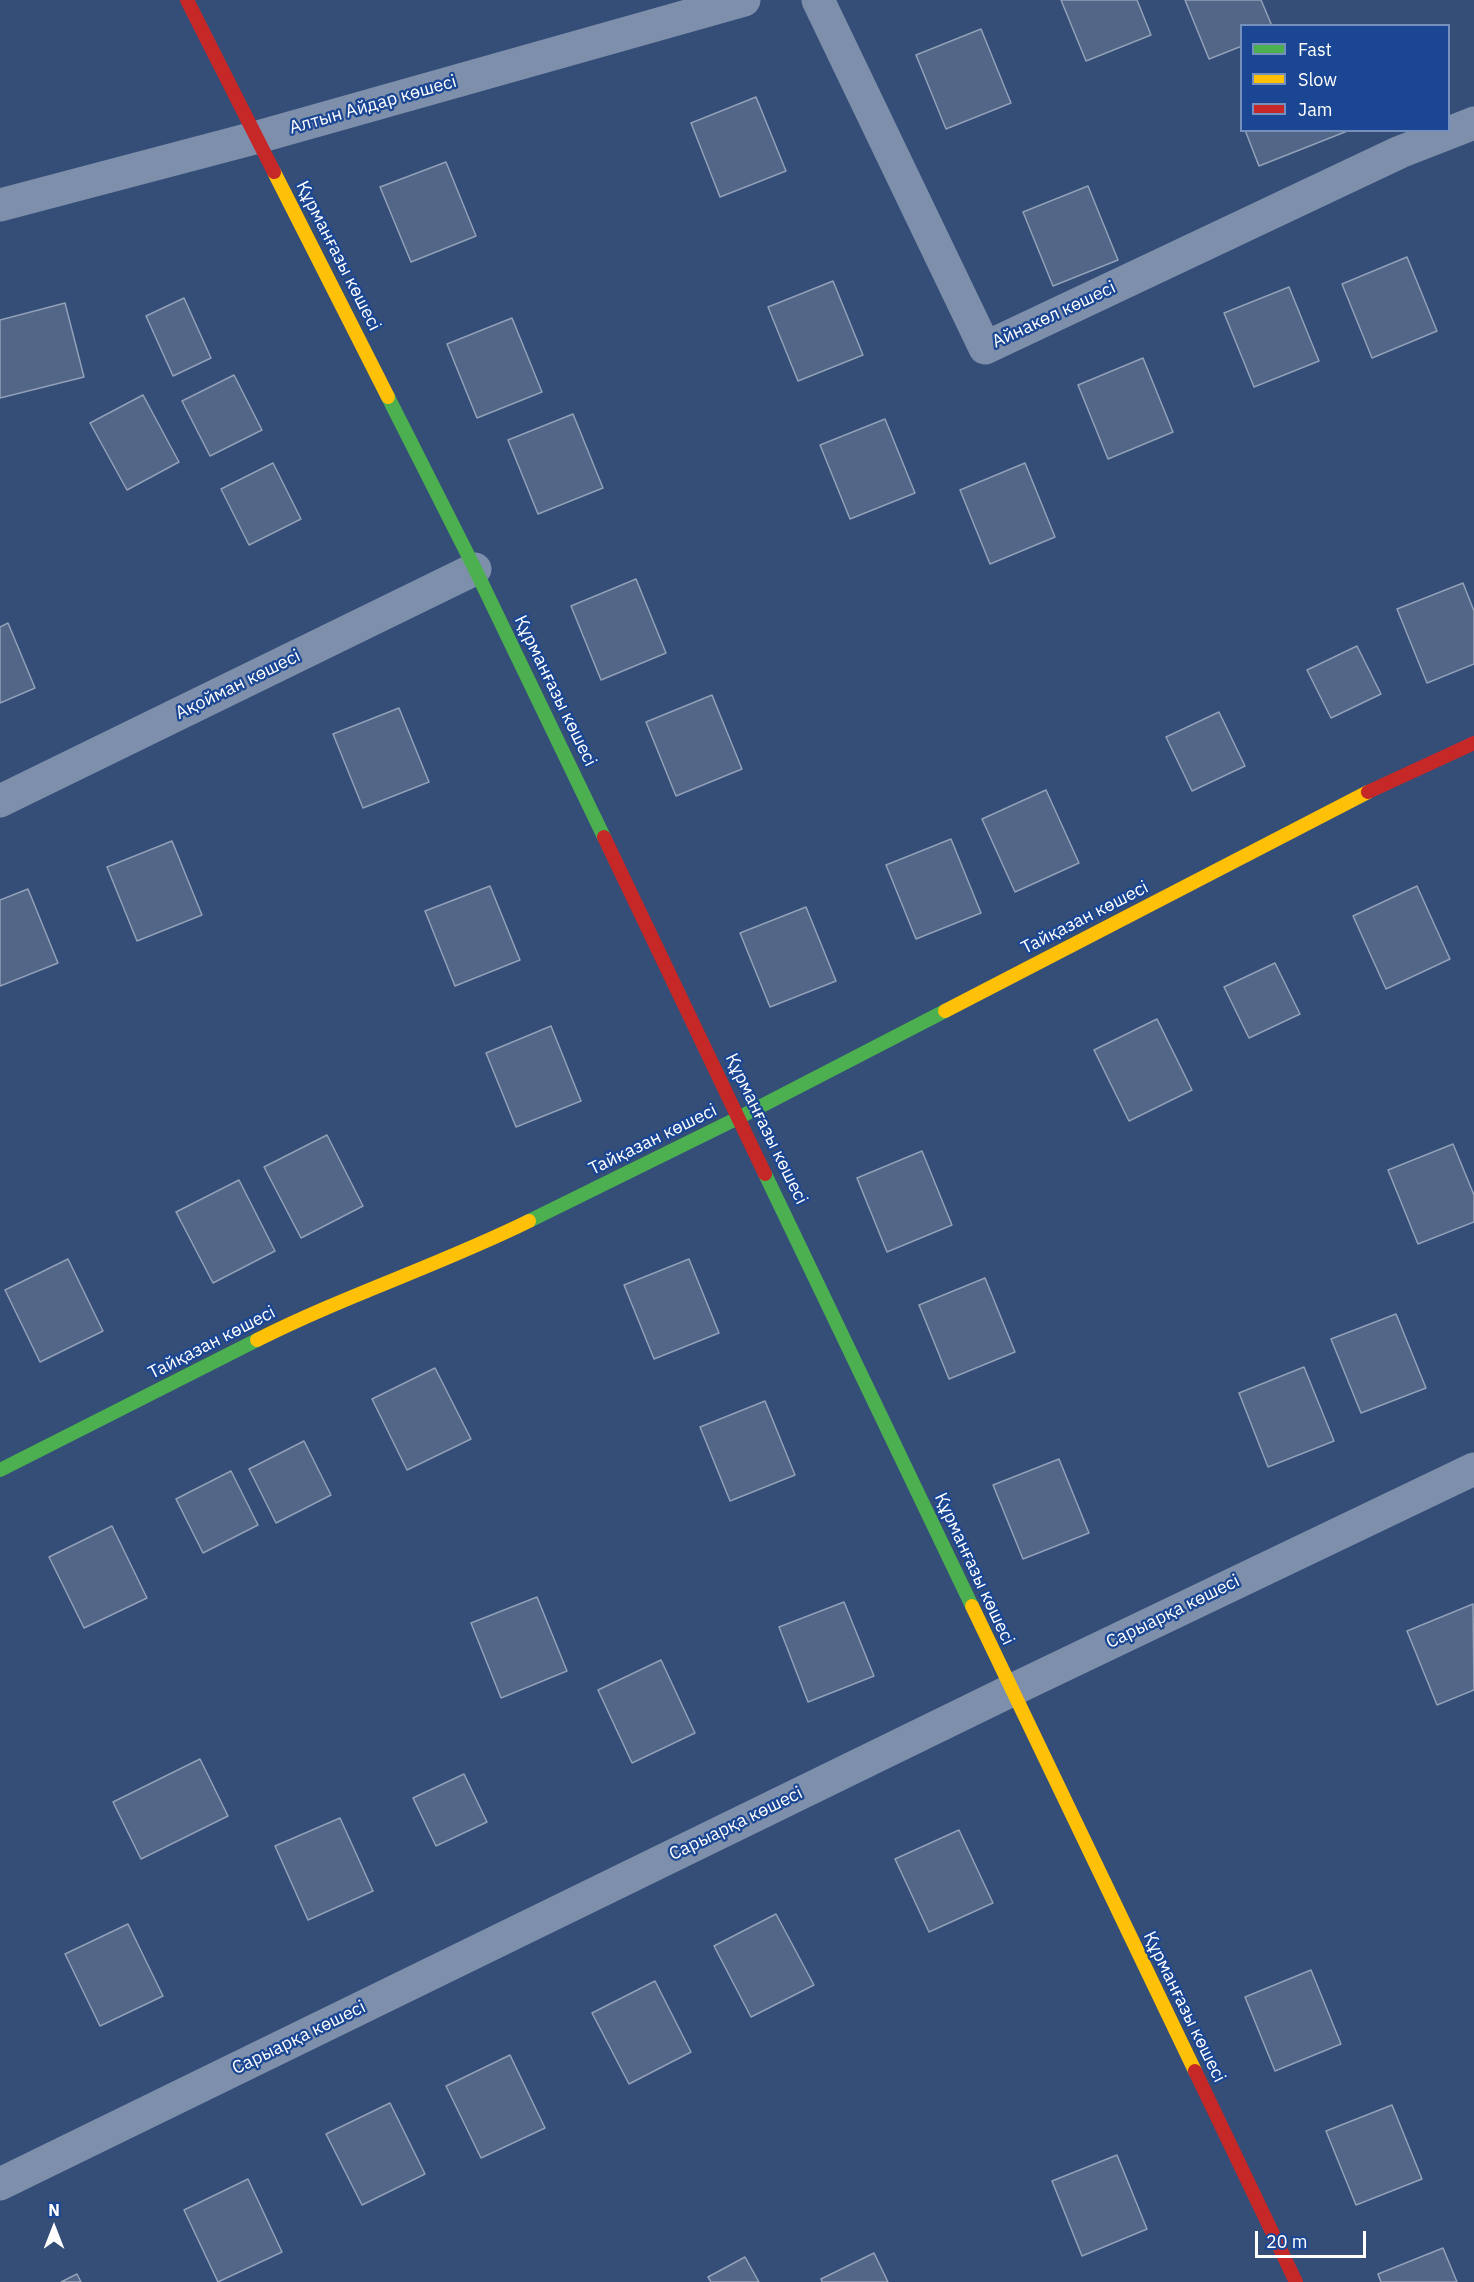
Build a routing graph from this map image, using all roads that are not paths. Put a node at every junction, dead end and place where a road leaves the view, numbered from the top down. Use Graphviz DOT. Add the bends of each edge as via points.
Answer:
graph roads {
  1 [pos="187,0"];
  2 [pos="744,0"];
  3 [pos="818,0"];
  4 [pos="1474,123"];
  5 [pos="258,138"];
  6 [pos="0,205"];
  7 [pos="475,568"];
  8 [pos="1474,744"];
  9 [pos="0,801"];
  10 [pos="740,1118"];
  11 [pos="1474,1469"];
  12 [pos="0,1470"];
  13 [pos="1011,1690"];
  14 [pos="0,2184"];
  15 [pos="1296,2282"];
  1 -- 5 [label="street, Құрманғазы көшесі"];
  2 -- 5 [label="street, Алтын Айдар көшесі"];
  3 -- 4 [label="street, Айнакөл көшесі" via="985,348 1400,152"];
  5 -- 6 [label="street, Алтын Айдар көшесі"];
  5 -- 7 [label="street, Құрманғазы көшесі"];
  7 -- 9 [label="street, Ақойман көшесі"];
  7 -- 10 [label="street, Құрманғазы көшесі"];
  8 -- 10 [label="street, Тайқазан көшесі" via="1404,773"];
  10 -- 12 [label="street, Тайқазан көшесі" via="475,1248 305,1316"];
  10 -- 13 [label="street, Құрманғазы көшесі"];
  11 -- 13 [label="street, Сарыарқа көшесі"];
  13 -- 14 [label="street, Сарыарқа көшесі"];
  13 -- 15 [label="street, Құрманғазы көшесі"];
}
